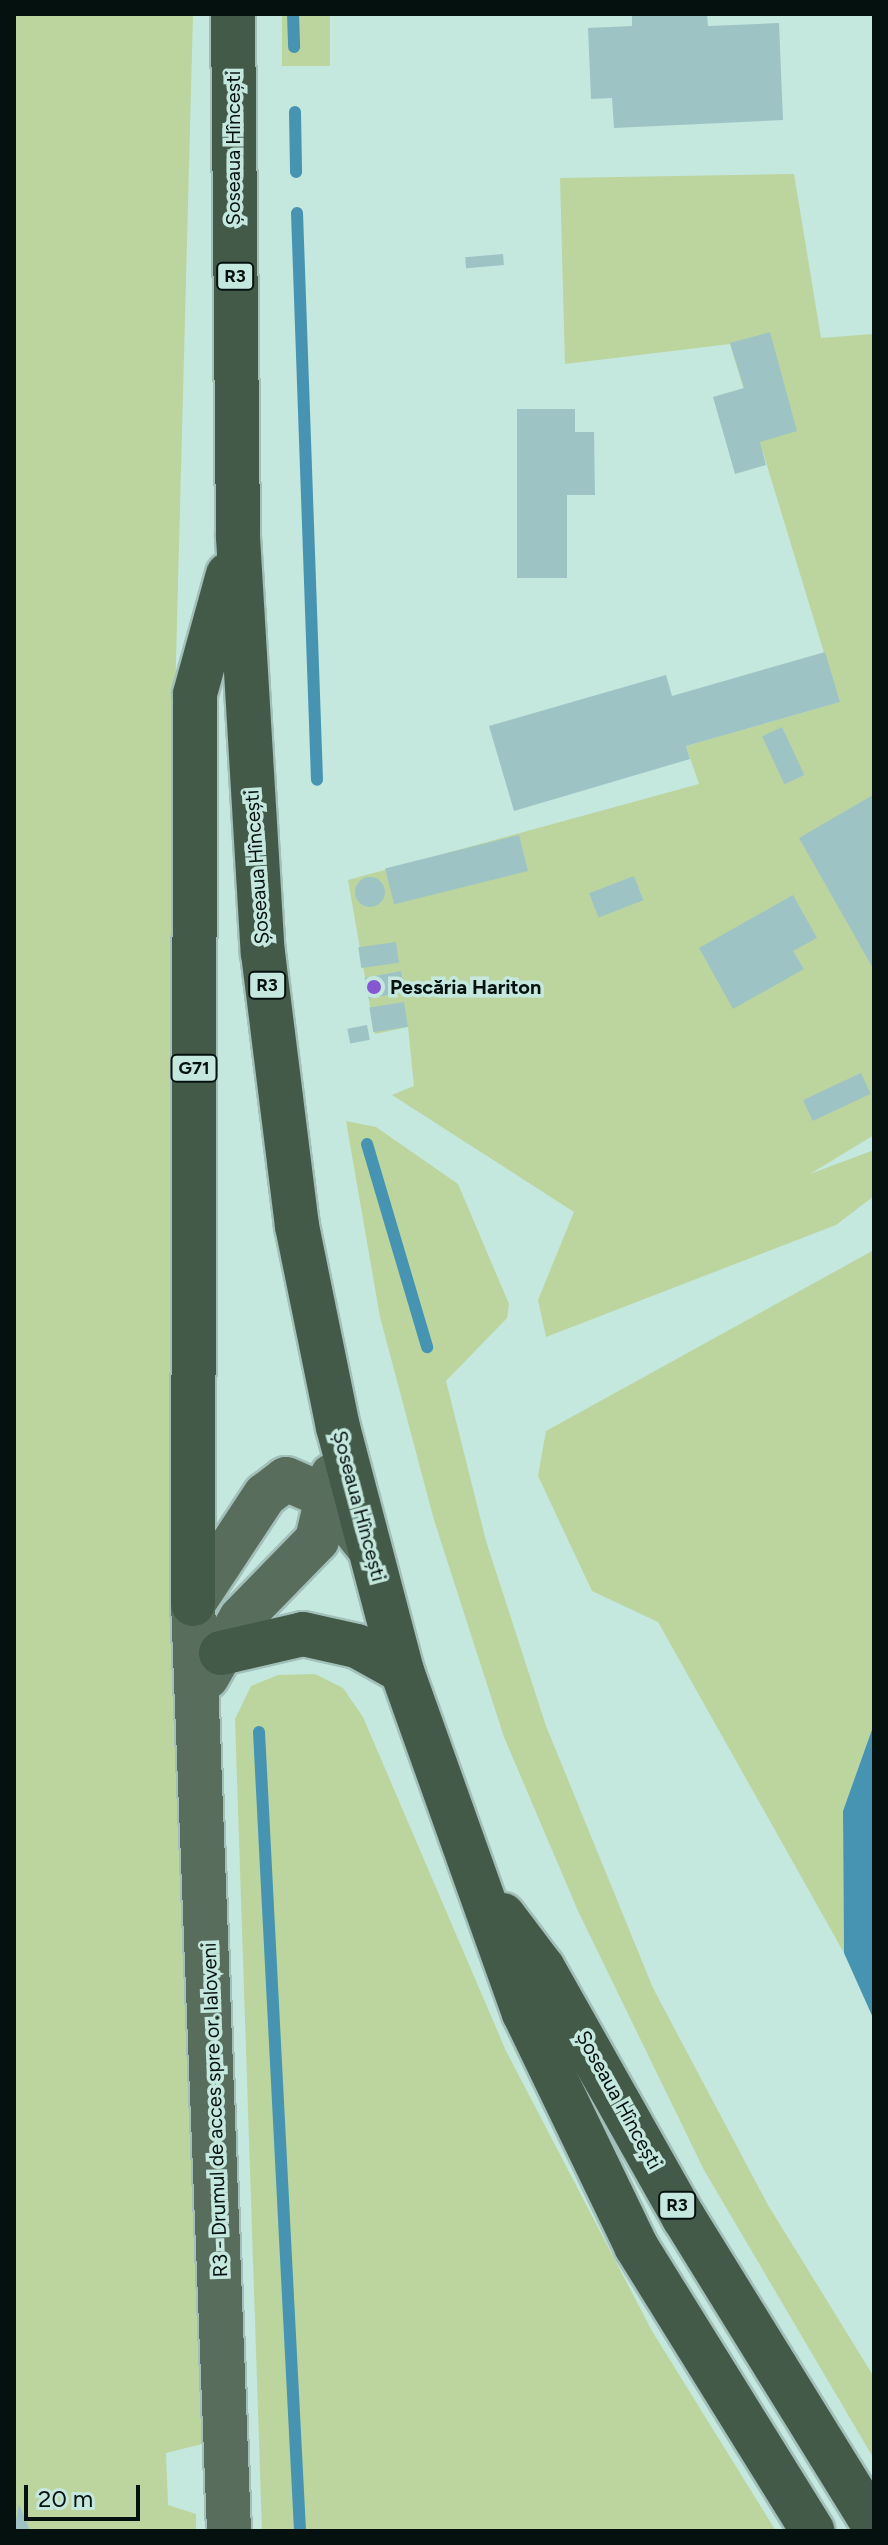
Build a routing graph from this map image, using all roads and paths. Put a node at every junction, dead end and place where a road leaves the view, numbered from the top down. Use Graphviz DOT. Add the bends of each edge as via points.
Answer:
graph roads {
  1 [pos="233,14"];
  2 [pos="238,537"];
  3 [pos="338,1427"];
  4 [pos="329,1498"];
  5 [pos="369,1548"];
  6 [pos="193,1604"];
  7 [pos="211,1671"];
  8 [pos="402,1671"];
  9 [pos="480,1884"];
  10 [pos="874,2526"];
  11 [pos="229,2531"];
  12 [pos="813,2531"];
  1 -- 2 [label="highway, Șoseaua Hîncești / R3"];
  2 -- 3 [label="highway, Șoseaua Hîncești / R3" via="266,982 297,1226"];
  2 -- 6 [label="highway, G71" via="195,694"];
  3 -- 4 [label="main road"];
  3 -- 5 [label="highway, Șoseaua Hîncești / R3"];
  4 -- 5 [label="main road"];
  4 -- 6 [label="main road" via="301,1481 274,1484"];
  4 -- 7 [label="main road" via="317,1540 241,1618"];
  5 -- 8 [label="highway, Șoseaua Hîncești / R3"];
  6 -- 7 [label="main road, R3 - Drumul de acces spre or. Ialoveni / G71"];
  7 -- 8 [label="highway" via="303,1634 357,1646"];
  7 -- 11 [label="main road, R3 - Drumul de acces spre or. Ialoveni / G71"];
  8 -- 9 [label="highway, Șoseaua Hîncești / R3"];
  9 -- 10 [label="highway, Șoseaua Hîncești / R3" via="543,1968 691,2230"];
  9 -- 12 [label="highway, Șoseaua Hîncești / R3" via="524,2013 636,2246"];
}
